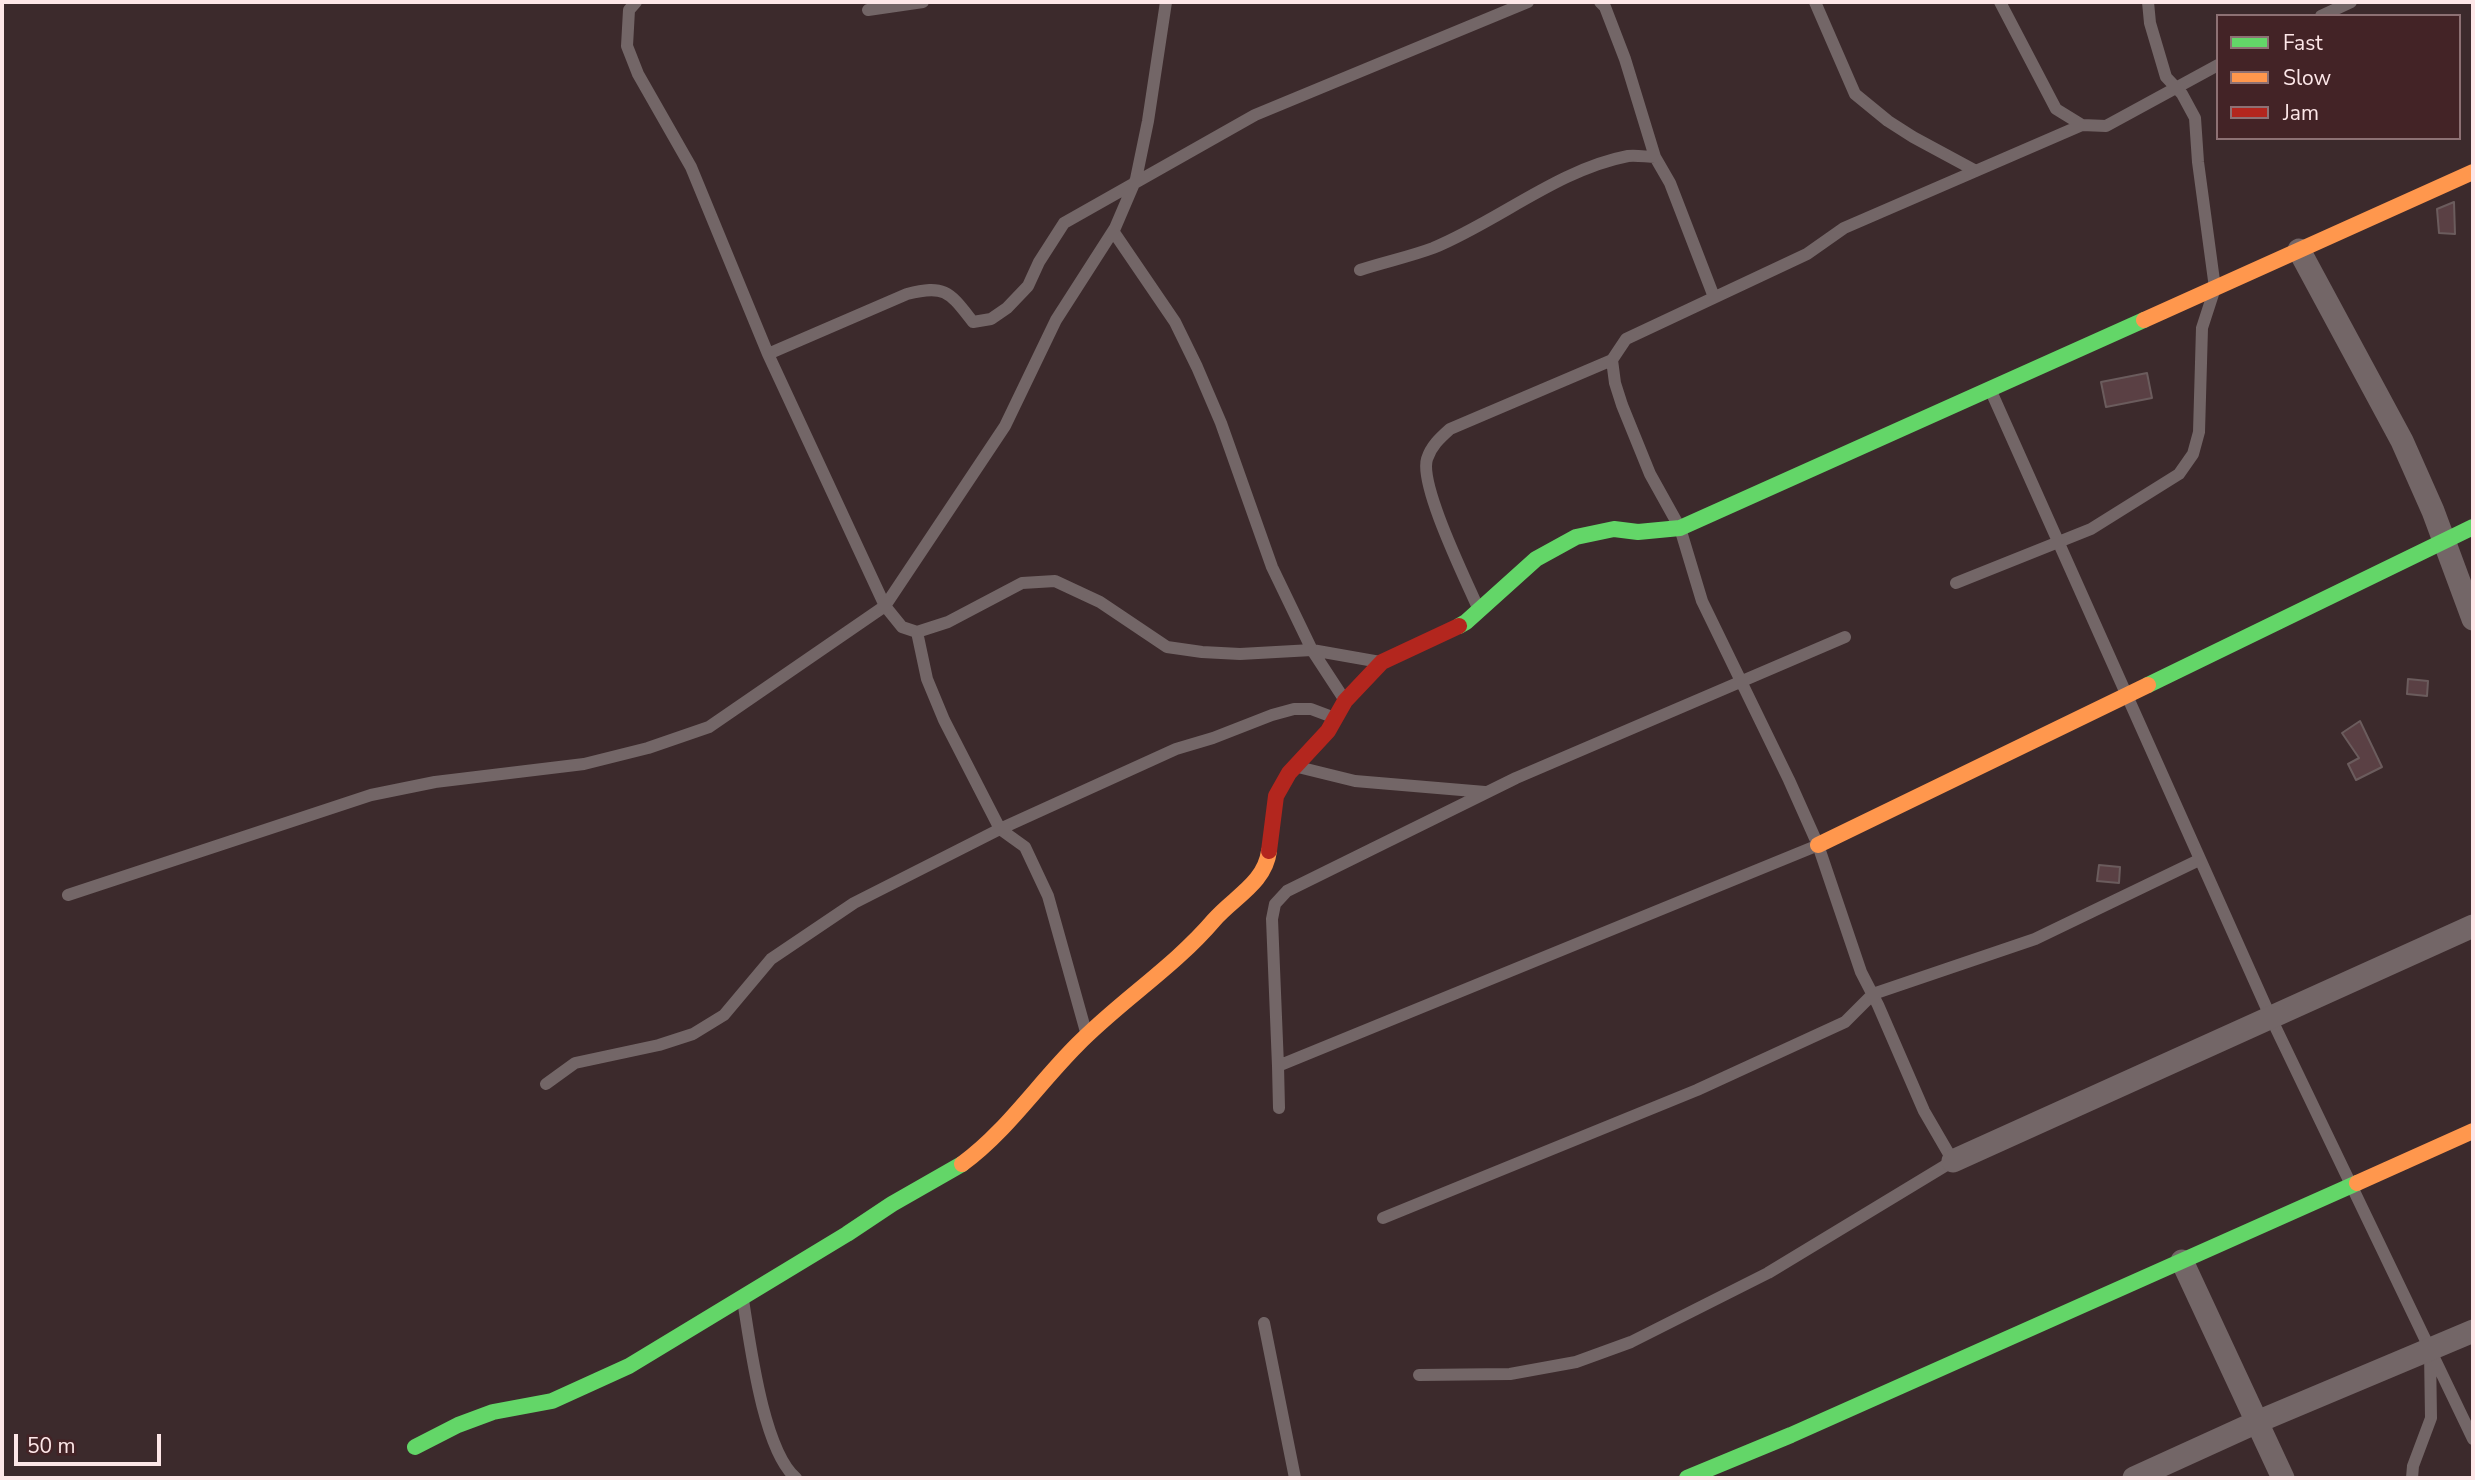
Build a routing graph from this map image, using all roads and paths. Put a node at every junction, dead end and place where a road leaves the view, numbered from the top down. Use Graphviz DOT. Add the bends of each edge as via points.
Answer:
graph roads {
  1 [pos="636,2"];
  2 [pos="923,2"];
  3 [pos="1166,2"];
  4 [pos="1528,2"];
  5 [pos="1600,2"];
  6 [pos="1815,2"];
  7 [pos="2000,2"];
  8 [pos="2148,2"];
  9 [pos="2351,2"];
  10 [pos="868,10"];
  11 [pos="2325,14"];
  12 [pos="2216,66"];
  13 [pos="2176,88"];
  14 [pos="2082,125"];
  15 [pos="1655,157"];
  16 [pos="1976,171"];
  17 [pos="2473,172"];
  18 [pos="1134,184"];
  19 [pos="1113,231"];
  20 [pos="2299,250"];
  21 [pos="1360,270"];
  22 [pos="2215,288"];
  23 [pos="1714,298"];
  24 [pos="768,354"];
  25 [pos="1612,360"];
  26 [pos="1990,389"];
  27 [pos="2473,527"];
  28 [pos="1679,528"];
  29 [pos="2444,542"];
  30 [pos="2057,543"];
  31 [pos="1956,583"];
  32 [pos="885,606"];
  33 [pos="1479,610"];
  34 [pos="2473,619"];
  35 [pos="917,632"];
  36 [pos="1845,637"];
  37 [pos="1312,650"];
  38 [pos="1382,662"];
  39 [pos="1741,682"];
  40 [pos="2126,697"];
  41 [pos="1345,701"];
  42 [pos="1335,718"];
  43 [pos="1295,766"];
  44 [pos="1488,792"];
  45 [pos="1000,829"];
  46 [pos="1818,845"];
  47 [pos="2199,860"];
  48 [pos="68,895"];
  49 [pos="1264,895"];
  50 [pos="2473,926"];
  51 [pos="1872,994"];
  52 [pos="2271,1018"];
  53 [pos="1087,1035"];
  54 [pos="1278,1066"];
  55 [pos="546,1084"];
  56 [pos="1279,1108"];
  57 [pos="2473,1131"];
  58 [pos="1953,1161"];
  59 [pos="2351,1185"];
  60 [pos="1383,1218"];
  61 [pos="2182,1261"];
  62 [pos="742,1298"];
  63 [pos="1264,1322"];
  64 [pos="2473,1331"];
  65 [pos="2430,1349"];
  66 [pos="1419,1375"];
  67 [pos="2257,1422"];
  68 [pos="2473,1439"];
  69 [pos="415,1447"];
  70 [pos="796,1478"];
  71 [pos="1296,1478"];
  72 [pos="1687,1478"];
  73 [pos="2134,1478"];
  74 [pos="2283,1478"];
  75 [pos="2412,1478"];
  1 -- 24 [label="lane" via="629,10 626,46 691,167"];
  2 -- 10 [label="lane"];
  3 -- 18 [label="lane"];
  4 -- 18 [label="lane" via="1255,115"];
  5 -- 15 [label="lane" via="1625,59"];
  6 -- 16 [label="lane" via="1855,94 1904,132"];
  7 -- 14 [label="lane" via="2056,108"];
  8 -- 13 [label="lane" via="2166,77"];
  9 -- 11 [label="lane"];
  12 -- 13 [label="lane"];
  13 -- 14 [label="lane" via="2106,126"];
  13 -- 22 [label="lane" via="2195,117"];
  14 -- 16 [label="lane"];
  15 -- 21 [label="lane" via="1630,156 1596,166 1433,247"];
  15 -- 23 [label="lane" via="1670,183"];
  16 -- 23 [label="lane" via="1844,228 1807,254"];
  17 -- 20 [label="street"];
  18 -- 19 [label="lane"];
  18 -- 24 [label="lane" via="1064,223 1028,286 991,318 974,321 945,292 928,289"];
  19 -- 32 [label="lane" via="1056,320 1005,426"];
  19 -- 37 [label="lane" via="1175,322 1192,356 1272,567"];
  20 -- 22 [label="street"];
  20 -- 29 [label="street" via="2402,441"];
  22 -- 26 [label="street"];
  22 -- 30 [label="lane" via="2202,328 2199,432 2193,454 2179,474 2091,529"];
  23 -- 25 [label="lane" via="1626,339"];
  24 -- 32 [label="lane"];
  25 -- 28 [label="lane" via="1622,405 1650,474"];
  25 -- 33 [label="lane" via="1450,429 1434,444 1426,461 1428,488"];
  26 -- 28 [label="street"];
  26 -- 30 [label="lane"];
  27 -- 29 [label="street"];
  28 -- 33 [label="street" via="1614,529 1576,537 1536,559"];
  28 -- 39 [label="lane" via="1702,601"];
  29 -- 34 [label="street"];
  29 -- 40 [label="street"];
  30 -- 31 [label="lane"];
  30 -- 40 [label="lane"];
  32 -- 35 [label="lane" via="902,627"];
  32 -- 48 [label="lane" via="709,727 584,764 435,782 371,795"];
  33 -- 38 [label="street" via="1466,622"];
  35 -- 37 [label="lane" via="948,622 1022,583 1055,581 1100,602 1167,647 1240,654"];
  35 -- 45 [label="lane" via="927,679 944,720"];
  36 -- 39 [label="lane"];
  37 -- 38 [label="lane"];
  37 -- 41 [label="lane"];
  38 -- 41 [label="street"];
  39 -- 44 [label="lane"];
  39 -- 46 [label="lane"];
  40 -- 46 [label="street"];
  40 -- 47 [label="lane"];
  41 -- 42 [label="street"];
  42 -- 43 [label="street"];
  42 -- 45 [label="lane" via="1311,709 1272,715 1176,749"];
  43 -- 44 [label="lane" via="1355,780"];
  43 -- 49 [label="street" via="1276,796"];
  44 -- 49 [label="lane" via="1287,891"];
  45 -- 53 [label="lane" via="1025,847 1048,896"];
  45 -- 55 [label="lane" via="854,903 771,960 724,1016 693,1034 575,1063"];
  46 -- 51 [label="lane"];
  46 -- 54 [label="lane"];
  47 -- 51 [label="lane" via="2035,939"];
  47 -- 52 [label="lane"];
  49 -- 53 [label="street" via="1222,911 1197,940"];
  49 -- 54 [label="lane" via="1272,919"];
  50 -- 52 [label="street"];
  51 -- 58 [label="lane" via="1924,1111"];
  51 -- 60 [label="lane" via="1845,1022 1722,1079"];
  52 -- 58 [label="street"];
  52 -- 59 [label="lane"];
  53 -- 62 [label="street" via="964,1163"];
  54 -- 56 [label="lane"];
  57 -- 59 [label="street"];
  58 -- 66 [label="lane" via="1768,1273 1631,1342 1576,1362 1510,1374"];
  59 -- 61 [label="street"];
  59 -- 65 [label="lane"];
  61 -- 67 [label="street"];
  61 -- 72 [label="street"];
  62 -- 69 [label="street" via="586,1387 552,1401 493,1412"];
  62 -- 70 [label="lane" via="760,1396 774,1442"];
  63 -- 71 [label="lane"];
  64 -- 65 [label="street"];
  65 -- 67 [label="street"];
  65 -- 68 [label="lane"];
  65 -- 75 [label="lane" via="2431,1418"];
  67 -- 73 [label="street"];
  67 -- 74 [label="street"];
}
